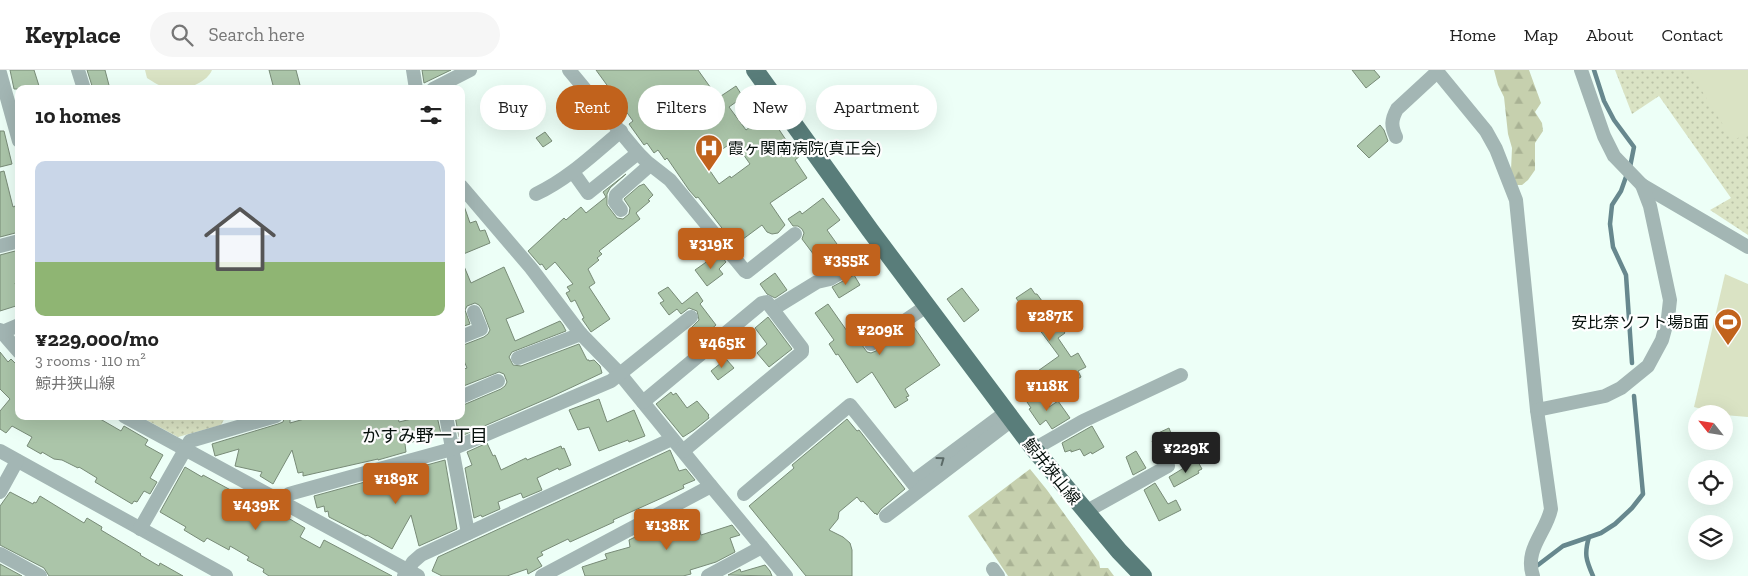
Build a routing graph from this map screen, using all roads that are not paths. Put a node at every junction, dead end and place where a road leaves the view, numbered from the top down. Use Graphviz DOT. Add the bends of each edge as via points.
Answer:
graph roads {
  1 [pos="78,70"];
  2 [pos="413,70"];
  3 [pos="470,70"];
  4 [pos="569,70"];
  5 [pos="754,70"];
  6 [pos="1581,70"];
  7 [pos="1436,71"];
  8 [pos="0,73"];
  9 [pos="83,85"];
  10 [pos="415,85"];
  11 [pos="441,85"];
  12 [pos="15,127"];
  13 [pos="620,131"];
  14 [pos="1396,137"];
  15 [pos="638,153"];
  16 [pos="650,164"];
  17 [pos="572,172"];
  18 [pos="1642,185"];
  19 [pos="465,191"];
  20 [pos="536,194"];
  21 [pos="621,210"];
  22 [pos="794,234"];
  23 [pos="15,242"];
  24 [pos="0,246"];
  25 [pos="884,246"];
  26 [pos="1748,247"];
  27 [pos="928,305"];
  28 [pos="773,309"];
  29 [pos="474,312"];
  30 [pos="691,317"];
  31 [pos="15,327"];
  32 [pos="1,332"];
  33 [pos="581,334"];
  34 [pos="465,335"];
  35 [pos="871,344"];
  36 [pos="15,348"];
  37 [pos="518,358"];
  38 [pos="620,374"];
  39 [pos="1181,375"];
  40 [pos="498,381"];
  41 [pos="465,395"];
  42 [pos="643,402"];
  43 [pos="1537,410"];
  44 [pos="1009,416"];
  45 [pos="131,420"];
  46 [pos="249,420"];
  47 [pos="447,420"];
  48 [pos="235,422"];
  49 [pos="672,439"];
  50 [pos="185,449"];
  51 [pos="452,449"];
  52 [pos="1034,450"];
  53 [pos="0,451"];
  54 [pos="683,451"];
  55 [pos="17,461"];
  56 [pos="1168,466"];
  57 [pos="711,486"];
  58 [pos="915,487"];
  59 [pos="0,492"];
  60 [pos="744,494"];
  61 [pos="284,502"];
  62 [pos="1086,512"];
  63 [pos="886,516"];
  64 [pos="140,529"];
  65 [pos="468,533"];
  66 [pos="762,548"];
  67 [pos="0,554"];
  68 [pos="410,574"];
  69 [pos="40,576"];
  70 [pos="225,576"];
  71 [pos="542,576"];
  72 [pos="708,576"];
  73 [pos="786,576"];
  74 [pos="1143,576"];
  75 [pos="1533,576"];
  1 -- 9 [label="street"];
  2 -- 10 [label="street"];
  3 -- 11 [label="street"];
  4 -- 13 [label="street"];
  5 -- 25 [label="main road, 鯨井狭山線"];
  6 -- 18 [label="street" via="1614,156"];
  7 -- 14 [label="street" via="1392,116"];
  7 -- 43 [label="street" via="1486,131 1516,200"];
  8 -- 12 [label="street"];
  13 -- 15 [label="street"];
  13 -- 17 [label="street"];
  15 -- 16 [label="street"];
  15 -- 17 [label="street" via="588,193"];
  16 -- 21 [label="street" via="616,195 615,202"];
  16 -- 22 [label="street" via="670,180 747,272"];
  17 -- 20 [label="street" via="554,186"];
  18 -- 26 [label="street"];
  18 -- 43 [label="street" via="1650,206 1670,300 1662,340 1648,366 1621,388 1596,398"];
  19 -- 33 [label="street" via="531,268"];
  23 -- 24 [label="street"];
  25 -- 27 [label="main road, 鯨井狭山線"];
  25 -- 28 [label="street"];
  27 -- 35 [label="street"];
  27 -- 44 [label="main road, 鯨井狭山線"];
  28 -- 42 [label="street" via="767,302 762,303"];
  28 -- 54 [label="street" via="802,352"];
  29 -- 34 [label="street" via="480,329"];
  30 -- 38 [label="street"];
  31 -- 32 [label="street"];
  32 -- 36 [label="street"];
  33 -- 37 [label="street"];
  33 -- 38 [label="street"];
  38 -- 42 [label="street"];
  38 -- 51 [label="street" via="611,381"];
  39 -- 52 [label="street" via="1083,421"];
  40 -- 41 [label="street"];
  42 -- 49 [label="street"];
  43 -- 75 [label="street" via="1551,509 1530,558"];
  44 -- 52 [label="main road, 鯨井狭山線"];
  44 -- 58 [label="street"];
  45 -- 50 [label="street"];
  46 -- 48 [label="street"];
  47 -- 51 [label="street"];
  48 -- 50 [label="street" via="190,441"];
  49 -- 54 [label="street"];
  49 -- 65 [label="street"];
  50 -- 61 [label="street"];
  50 -- 64 [label="street"];
  51 -- 61 [label="street" via="289,494"];
  51 -- 65 [label="street"];
  52 -- 62 [label="main road, 鯨井狭山線"];
  53 -- 55 [label="street"];
  54 -- 57 [label="street"];
  55 -- 59 [label="street"];
  55 -- 64 [label="street"];
  56 -- 62 [label="street"];
  57 -- 66 [label="street"];
  57 -- 71 [label="street"];
  58 -- 60 [label="street" via="850,405"];
  58 -- 63 [label="street"];
  61 -- 68 [label="street"];
  62 -- 74 [label="main road, 鯨井狭山線"];
  64 -- 70 [label="street"];
  65 -- 68 [label="street" via="421,555"];
  66 -- 72 [label="street"];
  66 -- 73 [label="street"];
  67 -- 69 [label="street"];
}
